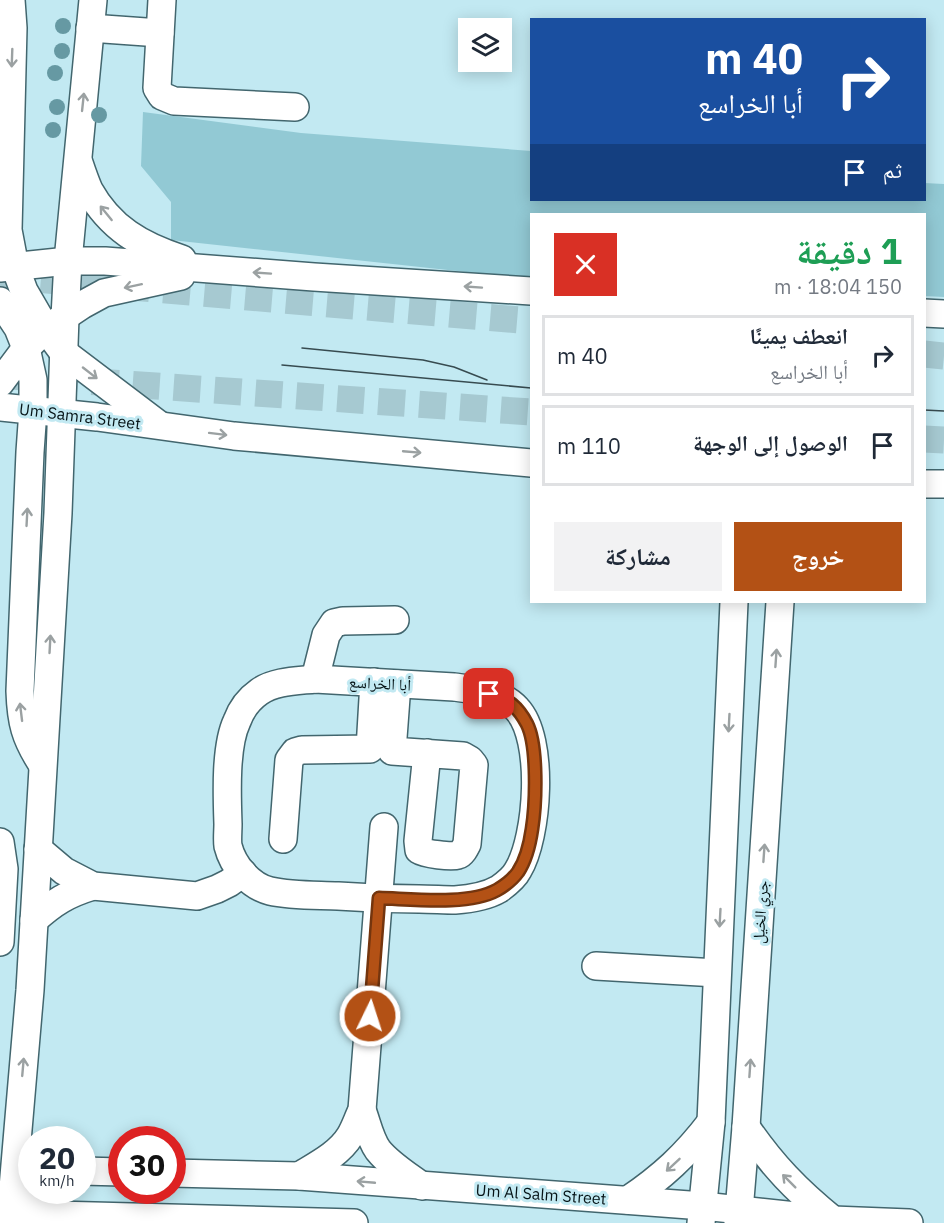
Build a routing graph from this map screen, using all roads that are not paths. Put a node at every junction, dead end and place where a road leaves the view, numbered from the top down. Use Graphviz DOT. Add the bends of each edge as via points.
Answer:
graph roads {
  1 [pos="11,0"];
  2 [pos="93,0"];
  3 [pos="162,0"];
  4 [pos="90,28"];
  5 [pos="160,33"];
  6 [pos="295,107"];
  7 [pos="78,160"];
  8 [pos="68,267"];
  9 [pos="8,268"];
  10 [pos="211,270"];
  11 [pos="530,291"];
  12 [pos="0,301"];
  13 [pos="926,313"];
  14 [pos="944,314"];
  15 [pos="32,329"];
  16 [pos="63,352"];
  17 [pos="0,383"];
  18 [pos="0,407"];
  19 [pos="33,411"];
  20 [pos="62,413"];
  21 [pos="160,425"];
  22 [pos="530,463"];
  23 [pos="926,484"];
  24 [pos="944,484"];
  25 [pos="734,603"];
  26 [pos="780,603"];
  27 [pos="395,620"];
  28 [pos="315,679"];
  29 [pos="385,683"];
  30 [pos="381,750"];
  31 [pos="427,753"];
  32 [pos="43,765"];
  33 [pos="384,827"];
  34 [pos="283,839"];
  35 [pos="0,842"];
  36 [pos="38,849"];
  37 [pos="243,873"];
  38 [pos="93,886"];
  39 [pos="379,898"];
  40 [pos="34,920"];
  41 [pos="0,942"];
  42 [pos="596,966"];
  43 [pos="717,973"];
  44 [pos="362,1110"];
  45 [pos="711,1122"];
  46 [pos="746,1126"];
  47 [pos="12,1171"];
  48 [pos="186,1173"];
  49 [pos="299,1176"];
  50 [pos="422,1186"];
  51 [pos="628,1200"];
  52 [pos="35,1204"];
  53 [pos="702,1214"];
  54 [pos="46,1215"];
  55 [pos="5,1216"];
  56 [pos="738,1216"];
  57 [pos="833,1220"];
  58 [pos="286,1222"];
  59 [pos="354,1223"];
  60 [pos="909,1223"];
  1 -- 9 [label="street, one-way"];
  2 -- 4 [label="street"];
  3 -- 5 [label="street"];
  4 -- 5 [label="street"];
  7 -- 4 [label="street, one-way"];
  5 -- 6 [label="street" via="157,88 162,96 174,101"];
  7 -- 8 [label="street"];
  10 -- 7 [label="street, one-way" via="160,252 121,229 89,189"];
  8 -- 9 [label="street"];
  8 -- 10 [label="street" via="105,261"];
  8 -- 15 [label="street"];
  9 -- 15 [label="street" via="24,291"];
  11 -- 10 [label="street, one-way"];
  10 -- 15 [label="street, one-way" via="104,293"];
  12 -- 15 [label="street"];
  13 -- 14 [label="street"];
  15 -- 16 [label="street"];
  15 -- 17 [label="street"];
  15 -- 19 [label="street"];
  16 -- 20 [label="street"];
  16 -- 21 [label="street, one-way"];
  18 -- 19 [label="street, Um Samra Street"];
  19 -- 20 [label="street, Um Samra Street"];
  32 -- 19 [label="street, one-way" via="32,749 20,711"];
  20 -- 21 [label="street, Um Samra Street"];
  32 -- 20 [label="street, one-way"];
  21 -- 22 [label="street, Um Samra Street, one-way"];
  23 -- 24 [label="street"];
  25 -- 43 [label="street, one-way"];
  46 -- 26 [label="street, جري الخيل, one-way"];
  27 -- 28 [label="street" via="334,623 326,635"];
  28 -- 29 [label="street, أبا الخراسع"];
  28 -- 37 [label="street, أبا الخراسع" via="280,683 259,691 236,722 227,790 228,846"];
  29 -- 30 [label="street"];
  29 -- 39 [label="street, أبا الخراسع" via="454,687 502,697 517,709 528,726 535,772 529,846 509,882 485,895 457,900"];
  30 -- 31 [label="street"];
  30 -- 34 [label="street" via="295,752 289,760"];
  32 -- 36 [label="street"];
  33 -- 39 [label="street"];
  35 -- 41 [label="street" via="4,869"];
  36 -- 38 [label="street" via="64,871"];
  36 -- 40 [label="street"];
  37 -- 38 [label="street" via="197,896"];
  37 -- 39 [label="street, أبا الخراسع" via="253,884 269,890"];
  38 -- 40 [label="street" via="60,899"];
  39 -- 44 [label="street"];
  47 -- 40 [label="street, one-way"];
  42 -- 43 [label="street"];
  43 -- 45 [label="street"];
  44 -- 49 [label="street" via="350,1137 340,1148"];
  44 -- 50 [label="street" via="377,1148"];
  45 -- 51 [label="street, one-way" via="674,1165"];
  45 -- 53 [label="street"];
  46 -- 56 [label="street, جري الخيل"];
  57 -- 46 [label="street, one-way" via="785,1178"];
  47 -- 55 [label="street"];
  48 -- 49 [label="street, Um Al Salm Street"];
  50 -- 49 [label="street, Um Al Salm Street, one-way"];
  50 -- 51 [label="street, Um Al Salm Street"];
  51 -- 53 [label="street, Um Al Salm Street"];
  52 -- 54 [label="street"];
  53 -- 56 [label="street, Um Al Salm Street"];
  54 -- 55 [label="street"];
  54 -- 58 [label="street"];
  56 -- 57 [label="street, Um Al Salm Street"];
  57 -- 60 [label="street, Um Al Salm Street"];
  58 -- 59 [label="street"];
}
